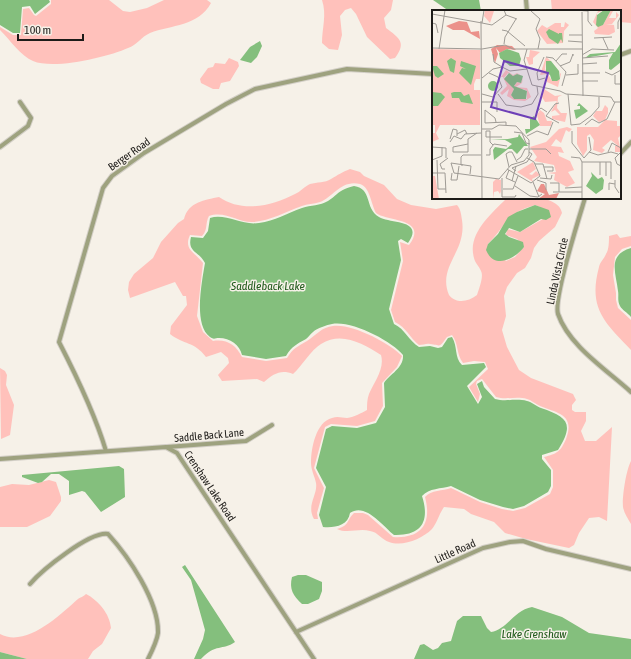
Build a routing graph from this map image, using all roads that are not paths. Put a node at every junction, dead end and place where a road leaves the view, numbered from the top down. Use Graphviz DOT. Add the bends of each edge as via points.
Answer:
graph roads {
  1 [pos="526,0"];
  2 [pos="527,10"];
  3 [pos="631,51"];
  4 [pos="621,55"];
  5 [pos="432,74"];
  6 [pos="20,102"];
  7 [pos="631,142"];
  8 [pos="0,147"];
  9 [pos="621,153"];
  10 [pos="585,199"];
  11 [pos="631,392"];
  12 [pos="272,425"];
  13 [pos="166,448"];
  14 [pos="106,452"];
  15 [pos="0,458"];
  16 [pos="631,569"];
  17 [pos="30,584"];
  18 [pos="296,632"];
  19 [pos="148,659"];
  20 [pos="314,659"];
  1 -- 2 [label="street"];
  3 -- 4 [label="street"];
  5 -- 14 [label="street, Berger Road" via="347,69 254,90 144,153 106,182 59,342"];
  6 -- 8 [label="street" via="31,118 28,126"];
  7 -- 9 [label="street"];
  10 -- 11 [label="street, Linda Vista Circle" via="565,267 557,306 558,314 578,347"];
  12 -- 13 [label="street, Saddle Back Lane" via="246,441"];
  13 -- 14 [label="street"];
  13 -- 18 [label="street, Crenshaw Lake Road" via="177,453"];
  14 -- 15 [label="street"];
  16 -- 18 [label="street, Little Road" via="523,541 510,542 483,548"];
  17 -- 19 [label="street" via="42,570 100,532 108,534 138,575 149,597 158,633"];
  18 -- 20 [label="street, Crenshaw Lake Road"];
}
